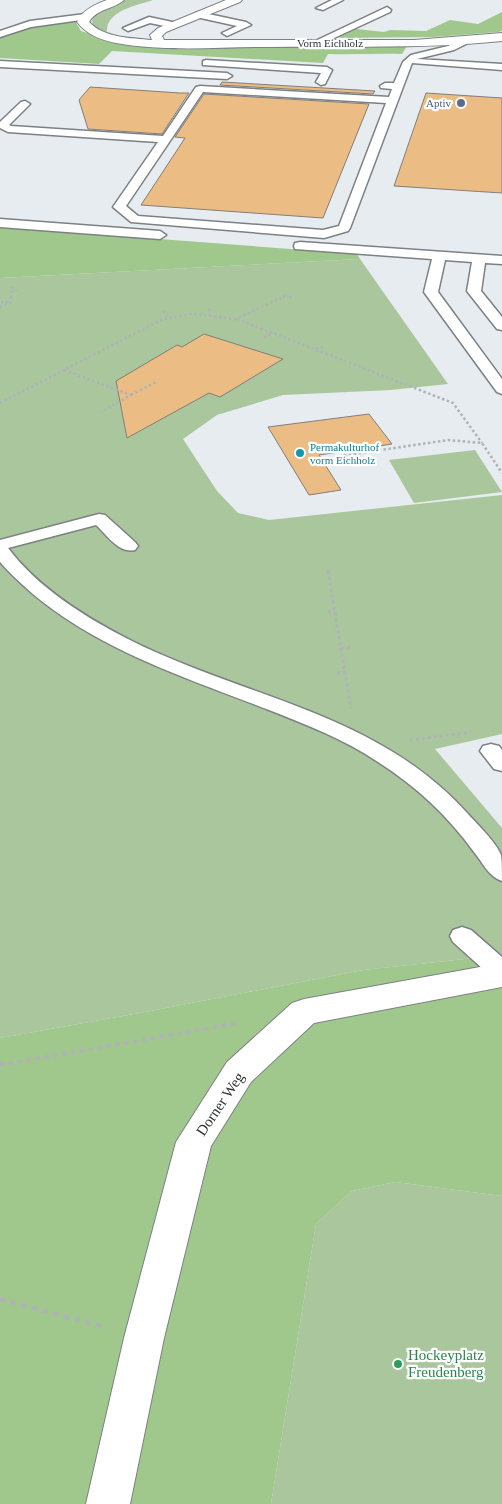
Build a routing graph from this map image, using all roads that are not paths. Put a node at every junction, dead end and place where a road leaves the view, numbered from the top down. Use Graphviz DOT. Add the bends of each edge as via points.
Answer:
graph roads {
  1 [pos="118,0"];
  2 [pos="236,0"];
  3 [pos="339,0"];
  4 [pos="320,8"];
  5 [pos="387,10"];
  6 [pos="198,15"];
  7 [pos="85,17"];
  8 [pos="174,25"];
  9 [pos="128,28"];
  10 [pos="227,33"];
  11 [pos="0,34"];
  12 [pos="502,37"];
  13 [pos="467,40"];
  14 [pos="159,43"];
  15 [pos="316,43"];
  16 [pos="121,59"];
  17 [pos="199,62"];
  18 [pos="408,62"];
  19 [pos="432,63"];
  20 [pos="0,64"];
  21 [pos="502,67"];
  22 [pos="113,70"];
  23 [pos="445,74"];
  24 [pos="240,77"];
  25 [pos="106,81"];
  26 [pos="321,82"];
  27 [pos="379,85"];
  28 [pos="398,86"];
  29 [pos="393,100"];
  30 [pos="25,104"];
  31 [pos="0,134"];
  32 [pos="164,141"];
  33 [pos="0,223"];
  34 [pos="176,236"];
  35 [pos="283,245"];
  36 [pos="439,257"];
  37 [pos="479,259"];
  38 [pos="502,260"];
  39 [pos="502,326"];
  40 [pos="502,389"];
  41 [pos="91,502"];
  42 [pos="99,519"];
  43 [pos="0,545"];
  44 [pos="129,546"];
  45 [pos="0,550"];
  46 [pos="502,873"];
  47 [pos="462,936"];
  48 [pos="502,971"];
  49 [pos="502,975"];
  50 [pos="108,1504"];
  1 -- 7 [label="street"];
  2 -- 6 [label="street"];
  3 -- 4 [label="lane"];
  5 -- 15 [label="lane"];
  6 -- 8 [label="street"];
  6 -- 10 [label="lane" via="246,25"];
  7 -- 11 [label="lane" via="30,24"];
  7 -- 14 [label="street, Vorm Eichholz" via="83,22 87,28 98,34"];
  8 -- 9 [label="lane" via="149,20"];
  8 -- 14 [label="street" via="156,36"];
  12 -- 13 [label="street, Vorm Eichholz"];
  13 -- 15 [label="street, Vorm Eichholz"];
  13 -- 18 [label="lane" via="451,48 414,57"];
  14 -- 15 [label="street, Vorm Eichholz"];
  16 -- 22 [label="lane"];
  17 -- 26 [label="lane" via="327,70"];
  18 -- 19 [label="lane"];
  18 -- 28 [label="lane"];
  19 -- 21 [label="lane"];
  19 -- 23 [label="lane" via="436,70"];
  20 -- 22 [label="lane"];
  22 -- 24 [label="lane"];
  22 -- 25 [label="lane"];
  27 -- 28 [label="lane"];
  28 -- 29 [label="lane"];
  29 -- 32 [label="lane" via="195,89"];
  29 -- 32 [label="lane" via="344,228 324,234 135,218 119,206"];
  30 -- 32 [label="lane" via="3,126 8,129"];
  31 -- 32 [label="lane"];
  33 -- 34 [label="lane"];
  35 -- 36 [label="lane"];
  36 -- 37 [label="lane"];
  36 -- 40 [label="lane" via="431,292"];
  37 -- 38 [label="lane"];
  37 -- 39 [label="lane" via="474,291"];
  41 -- 42 [label="lane"];
  42 -- 43 [label="lane"];
  42 -- 44 [label="lane"];
  45 -- 46 [label="lane" via="44,594 93,628 128,646 362,742 406,771 442,801 468,828"];
  47 -- 48 [label="lane"];
  49 -- 50 [label="street, Dorner Weg" via="304,1012 240,1072 194,1142 144,1338"];
}
